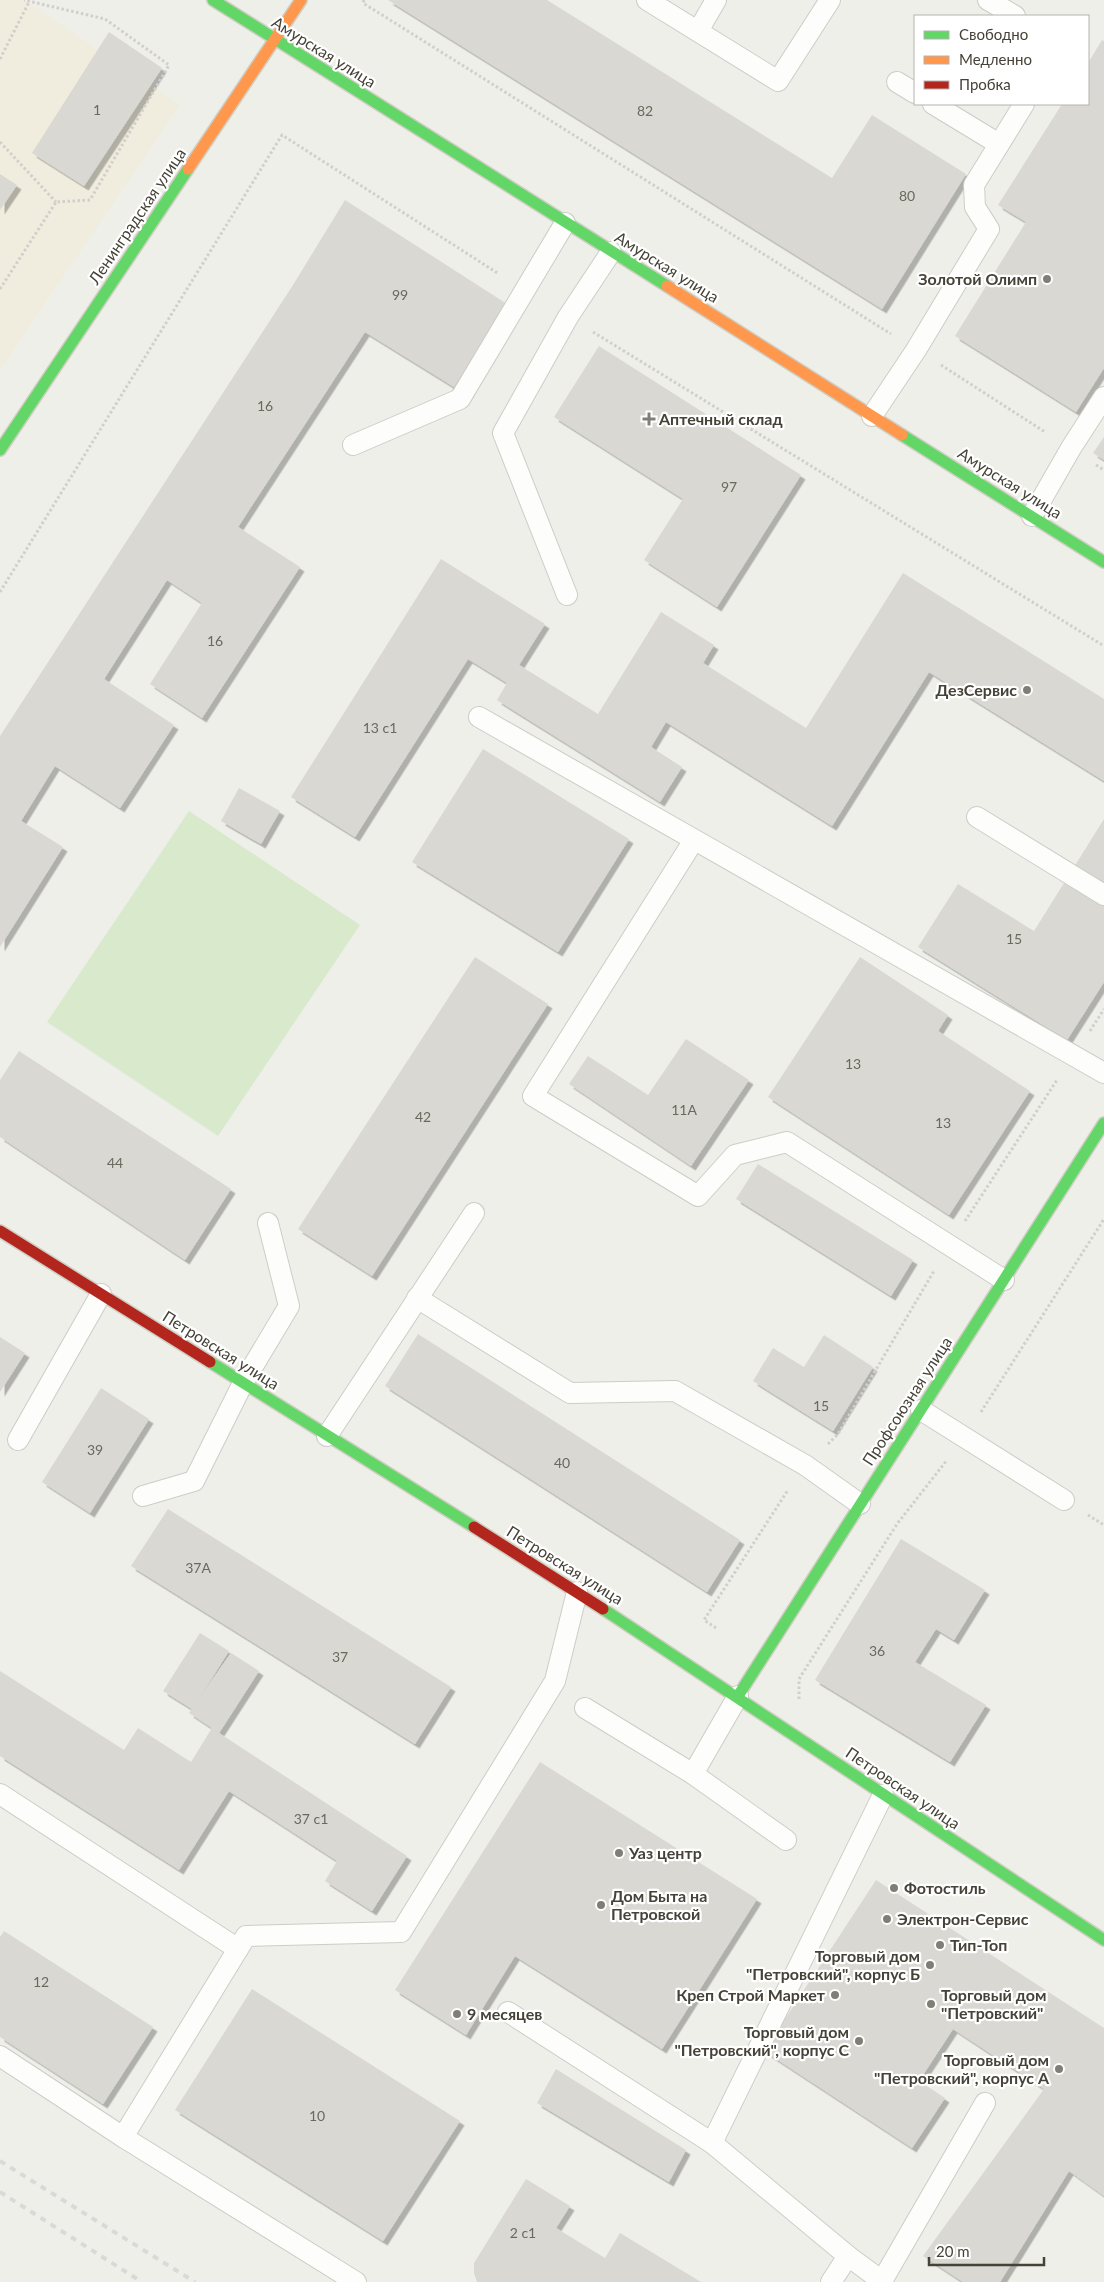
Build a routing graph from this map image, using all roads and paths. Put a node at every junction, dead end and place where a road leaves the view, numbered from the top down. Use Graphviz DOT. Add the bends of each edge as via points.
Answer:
graph roads {
  1 [pos="24,0"];
  2 [pos="213,0"];
  3 [pos="301,0"];
  4 [pos="364,0"];
  5 [pos="647,0"];
  6 [pos="716,0"];
  7 [pos="830,0"];
  8 [pos="988,0"];
  9 [pos="29,1"];
  10 [pos="1013,15"];
  11 [pos="698,31"];
  12 [pos="275,40"];
  13 [pos="0,59"];
  14 [pos="897,82"];
  15 [pos="914,92"];
  16 [pos="935,105"];
  17 [pos="1023,105"];
  18 [pos="0,142"];
  19 [pos="999,144"];
  20 [pos="56,202"];
  21 [pos="565,223"];
  22 [pos="612,252"];
  23 [pos="0,289"];
  24 [pos="524,290"];
  25 [pos="568,316"];
  26 [pos="916,350"];
  27 [pos="1104,397"];
  28 [pos="872,416"];
  29 [pos="353,445"];
  30 [pos="1071,448"];
  31 [pos="0,450"];
  32 [pos="1104,470"];
  33 [pos="1032,516"];
  34 [pos="1104,562"];
  35 [pos="0,592"];
  36 [pos="567,595"];
  37 [pos="1104,646"];
  38 [pos="479,717"];
  39 [pos="977,817"];
  40 [pos="694,840"];
  41 [pos="1104,895"];
  42 [pos="1104,1009"];
  43 [pos="1073,1056"];
  44 [pos="1104,1073"];
  45 [pos="1101,1134"];
  46 [pos="474,1213"];
  47 [pos="268,1223"];
  48 [pos="0,1231"];
  49 [pos="948,1246"];
  50 [pos="1004,1280"];
  51 [pos="100,1294"];
  52 [pos="417,1298"];
  53 [pos="243,1383"];
  54 [pos="921,1410"];
  55 [pos="327,1436"];
  56 [pos="18,1440"];
  57 [pos="805,1464"];
  58 [pos="142,1496"];
  59 [pos="1064,1500"];
  60 [pos="860,1504"];
  61 [pos="577,1592"];
  62 [pos="716,1628"];
  63 [pos="738,1696"];
  64 [pos="585,1708"];
  65 [pos="693,1774"];
  66 [pos="0,1794"];
  67 [pos="883,1795"];
  68 [pos="786,1840"];
  69 [pos="1104,1940"];
  70 [pos="238,1949"];
  71 [pos="508,2012"];
  72 [pos="0,2056"];
  73 [pos="984,2103"];
  74 [pos="123,2137"];
  75 [pos="712,2143"];
  76 [pos="848,2256"];
  77 [pos="356,2282"];
  78 [pos="831,2282"];
  79 [pos="881,2282"];
  1 -- 9 [label="path"];
  2 -- 12 [label="street, Амурская улица"];
  3 -- 12 [label="street, Ленинградская улица"];
  4 -- 26 [label="path" via="363,3"];
  5 -- 11 [label="lane"];
  6 -- 11 [label="lane"];
  7 -- 11 [label="lane" via="778,81"];
  8 -- 10 [label="lane"];
  9 -- 13 [label="path"];
  9 -- 20 [label="path" via="105,19 169,65 90,200"];
  12 -- 21 [label="street, Амурская улица"];
  12 -- 31 [label="street, Ленинградская улица"];
  14 -- 15 [label="lane"];
  16 -- 19 [label="lane"];
  17 -- 19 [label="lane"];
  18 -- 20 [label="path"];
  19 -- 26 [label="lane" via="974,185 975,207 989,228"];
  20 -- 23 [label="path"];
  21 -- 22 [label="street, Амурская улица"];
  21 -- 24 [label="lane"];
  22 -- 25 [label="lane"];
  22 -- 28 [label="street, Амурская улица"];
  24 -- 29 [label="lane" via="460,399"];
  24 -- 35 [label="path" via="282,135"];
  25 -- 36 [label="lane" via="503,433"];
  25 -- 37 [label="path"];
  26 -- 28 [label="lane"];
  26 -- 30 [label="path"];
  27 -- 30 [label="lane"];
  28 -- 33 [label="street, Амурская улица"];
  30 -- 32 [label="path"];
  30 -- 33 [label="lane"];
  33 -- 34 [label="street, Амурская улица"];
  38 -- 40 [label="lane"];
  39 -- 41 [label="lane"];
  40 -- 43 [label="lane"];
  40 -- 49 [label="lane" via="534,1096 698,1196 735,1155 787,1142"];
  42 -- 43 [label="path"];
  43 -- 44 [label="lane"];
  43 -- 49 [label="path"];
  45 -- 50 [label="street, Профсоюзная улица"];
  46 -- 52 [label="lane"];
  47 -- 53 [label="lane" via="289,1306"];
  48 -- 51 [label="street, Петровская улица"];
  49 -- 50 [label="lane"];
  49 -- 57 [label="path" via="838,1434"];
  50 -- 54 [label="street, Профсоюзная улица"];
  51 -- 53 [label="street, Петровская улица"];
  51 -- 56 [label="lane"];
  52 -- 55 [label="lane"];
  52 -- 57 [label="lane" via="570,1393 675,1391"];
  53 -- 55 [label="street, Петровская улица"];
  53 -- 58 [label="lane" via="194,1481"];
  54 -- 59 [label="lane"];
  54 -- 60 [label="street, Профсоюзная улица"];
  55 -- 61 [label="street, Петровская улица"];
  57 -- 60 [label="lane"];
  57 -- 62 [label="path" via="704,1620"];
  60 -- 63 [label="street, Профсоюзная улица"];
  61 -- 63 [label="street, Петровская улица"];
  61 -- 70 [label="lane" via="555,1681 401,1932 246,1936"];
  63 -- 65 [label="lane"];
  63 -- 67 [label="street, Петровская улица"];
  64 -- 65 [label="lane"];
  65 -- 68 [label="lane"];
  66 -- 70 [label="lane"];
  67 -- 69 [label="street, Петровская улица"];
  67 -- 75 [label="lane"];
  70 -- 74 [label="lane"];
  71 -- 75 [label="lane"];
  72 -- 74 [label="lane"];
  73 -- 79 [label="lane"];
  74 -- 77 [label="lane"];
  75 -- 76 [label="lane"];
  76 -- 78 [label="lane"];
  76 -- 79 [label="lane"];
}
